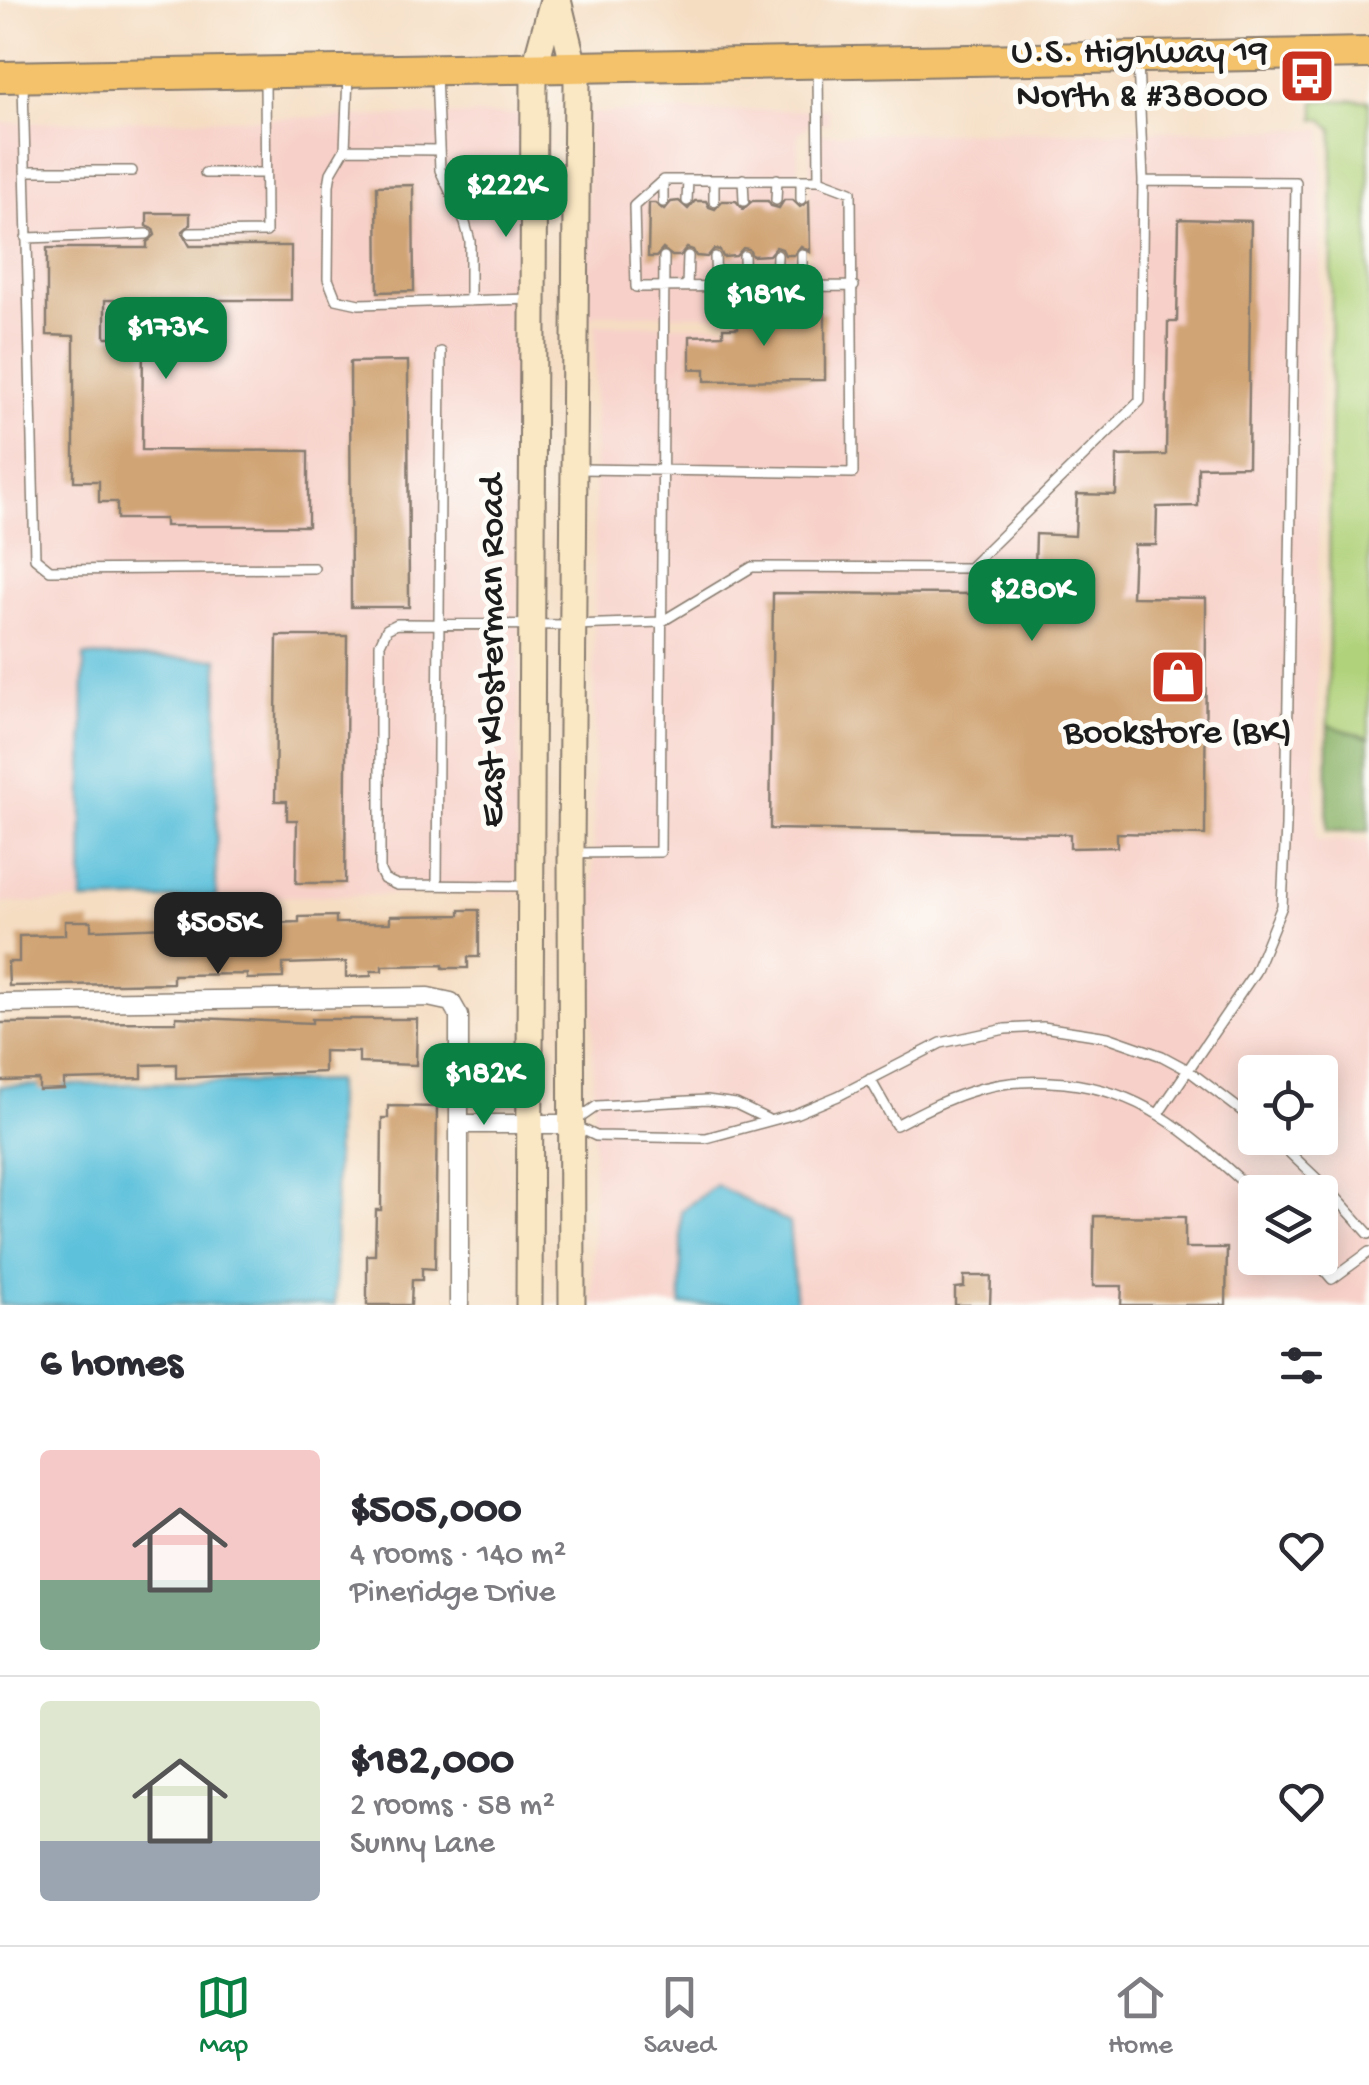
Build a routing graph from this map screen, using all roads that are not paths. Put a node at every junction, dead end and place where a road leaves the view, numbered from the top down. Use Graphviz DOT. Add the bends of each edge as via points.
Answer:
graph roads {
  1 [pos="556,0"];
  2 [pos="1369,53"];
  3 [pos="1138,60"];
  4 [pos="818,64"];
  5 [pos="576,69"];
  6 [pos="534,70"];
  7 [pos="436,71"];
  8 [pos="348,73"];
  9 [pos="265,74"];
  10 [pos="11,77"];
  11 [pos="345,148"];
  12 [pos="439,150"];
  13 [pos="24,171"];
  14 [pos="132,171"];
  15 [pos="205,173"];
  16 [pos="266,173"];
  17 [pos="743,179"];
  18 [pos="777,179"];
  19 [pos="663,180"];
  20 [pos="688,180"];
  21 [pos="714,180"];
  22 [pos="801,180"];
  23 [pos="819,180"];
  24 [pos="1144,181"];
  25 [pos="802,199"];
  26 [pos="776,200"];
  27 [pos="687,201"];
  28 [pos="714,201"];
  29 [pos="663,202"];
  30 [pos="744,202"];
  31 [pos="190,233"];
  32 [pos="147,234"];
  33 [pos="26,238"];
  34 [pos="802,254"];
  35 [pos="777,255"];
  36 [pos="688,256"];
  37 [pos="744,256"];
  38 [pos="664,257"];
  39 [pos="715,257"];
  40 [pos="687,286"];
  41 [pos="716,286"];
  42 [pos="745,286"];
  43 [pos="776,286"];
  44 [pos="802,286"];
  45 [pos="854,286"];
  46 [pos="664,287"];
  47 [pos="534,300"];
  48 [pos="470,301"];
  49 [pos="442,352"];
  50 [pos="574,469"];
  51 [pos="662,471"];
  52 [pos="314,568"];
  53 [pos="661,622"];
  54 [pos="440,624"];
  55 [pos="532,625"];
  56 [pos="573,625"];
  57 [pos="570,853"];
  58 [pos="437,885"];
  59 [pos="530,886"];
  60 [pos="0,1004"];
  61 [pos="1188,1070"];
  62 [pos="870,1079"];
  63 [pos="1238,1108"];
  64 [pos="1158,1114"];
  65 [pos="767,1119"];
  66 [pos="460,1124"];
  67 [pos="529,1124"];
  68 [pos="571,1124"];
  69 [pos="1292,1155"];
  70 [pos="1238,1179"];
  71 [pos="1369,1234"];
  72 [pos="1369,1252"];
  73 [pos="1338,1274"];
  74 [pos="458,1305"];
  75 [pos="529,1305"];
  76 [pos="572,1305"];
  1 -- 5 [label="main road, East Klosterman Road"];
  1 -- 6 [label="main road, East Klosterman Road"];
  2 -- 3 [label="highway"];
  3 -- 4 [label="highway"];
  3 -- 24 [label="lane"];
  4 -- 5 [label="highway"];
  4 -- 23 [label="lane"];
  5 -- 6 [label="highway"];
  5 -- 50 [label="main road, East Klosterman Road"];
  6 -- 7 [label="highway"];
  6 -- 47 [label="main road, East Klosterman Road"];
  7 -- 8 [label="highway"];
  7 -- 12 [label="lane"];
  8 -- 9 [label="highway"];
  8 -- 11 [label="lane"];
  9 -- 10 [label="highway"];
  9 -- 16 [label="lane"];
  10 -- 13 [label="lane"];
  11 -- 12 [label="lane"];
  11 -- 48 [label="lane" via="329,184 328,279 336,299"];
  12 -- 48 [label="lane" via="442,178 470,241"];
  13 -- 14 [label="lane"];
  13 -- 33 [label="lane"];
  15 -- 16 [label="lane"];
  16 -- 31 [label="lane" via="266,232"];
  17 -- 18 [label="lane"];
  17 -- 21 [label="lane"];
  17 -- 30 [label="lane"];
  18 -- 22 [label="lane"];
  18 -- 26 [label="lane"];
  19 -- 20 [label="lane"];
  19 -- 29 [label="lane"];
  19 -- 46 [label="lane" via="634,206 636,287"];
  20 -- 21 [label="lane"];
  20 -- 27 [label="lane"];
  21 -- 28 [label="lane"];
  22 -- 23 [label="lane"];
  22 -- 25 [label="lane"];
  23 -- 45 [label="lane" via="851,192"];
  24 -- 53 [label="lane" via="1140,401 969,568 752,567"];
  24 -- 61 [label="lane" via="1296,182 1282,906 1256,972"];
  32 -- 33 [label="lane"];
  33 -- 52 [label="lane" via="33,548 41,565"];
  34 -- 44 [label="lane"];
  35 -- 43 [label="lane"];
  36 -- 40 [label="lane"];
  37 -- 42 [label="lane"];
  38 -- 46 [label="lane"];
  39 -- 41 [label="lane"];
  40 -- 41 [label="lane"];
  40 -- 46 [label="lane"];
  41 -- 42 [label="lane"];
  42 -- 43 [label="lane"];
  43 -- 44 [label="lane"];
  44 -- 45 [label="lane"];
  45 -- 51 [label="lane" via="853,473"];
  46 -- 51 [label="lane"];
  47 -- 48 [label="lane"];
  47 -- 55 [label="main road, East Klosterman Road"];
  49 -- 54 [label="lane"];
  50 -- 51 [label="lane"];
  50 -- 56 [label="main road, East Klosterman Road"];
  51 -- 53 [label="lane"];
  53 -- 56 [label="lane"];
  53 -- 57 [label="lane" via="660,852"];
  54 -- 55 [label="lane"];
  54 -- 58 [label="lane"];
  54 -- 58 [label="lane" via="397,624 380,644 380,871 397,885"];
  55 -- 56 [label="lane"];
  55 -- 59 [label="main road, East Klosterman Road"];
  56 -- 57 [label="main road, East Klosterman Road"];
  57 -- 68 [label="main road, East Klosterman Road"];
  58 -- 59 [label="lane"];
  59 -- 67 [label="main road, East Klosterman Road"];
  60 -- 66 [label="street" via="435,998 450,1002 459,1016"];
  61 -- 62 [label="lane" via="1108,1037 1043,1027 941,1043"];
  61 -- 63 [label="lane"];
  61 -- 64 [label="lane"];
  62 -- 64 [label="lane" via="896,1125 968,1092 1028,1082 1121,1096"];
  62 -- 65 [label="lane" via="795,1114"];
  64 -- 70 [label="lane"];
  65 -- 68 [label="lane" via="706,1138 596,1136"];
  65 -- 68 [label="lane" via="707,1100 598,1106"];
  66 -- 67 [label="street"];
  66 -- 74 [label="street"];
  67 -- 68 [label="street"];
  67 -- 75 [label="main road, East Klosterman Road"];
  68 -- 76 [label="main road, East Klosterman Road"];
  69 -- 71 [label="lane"];
  72 -- 73 [label="lane"];
}
